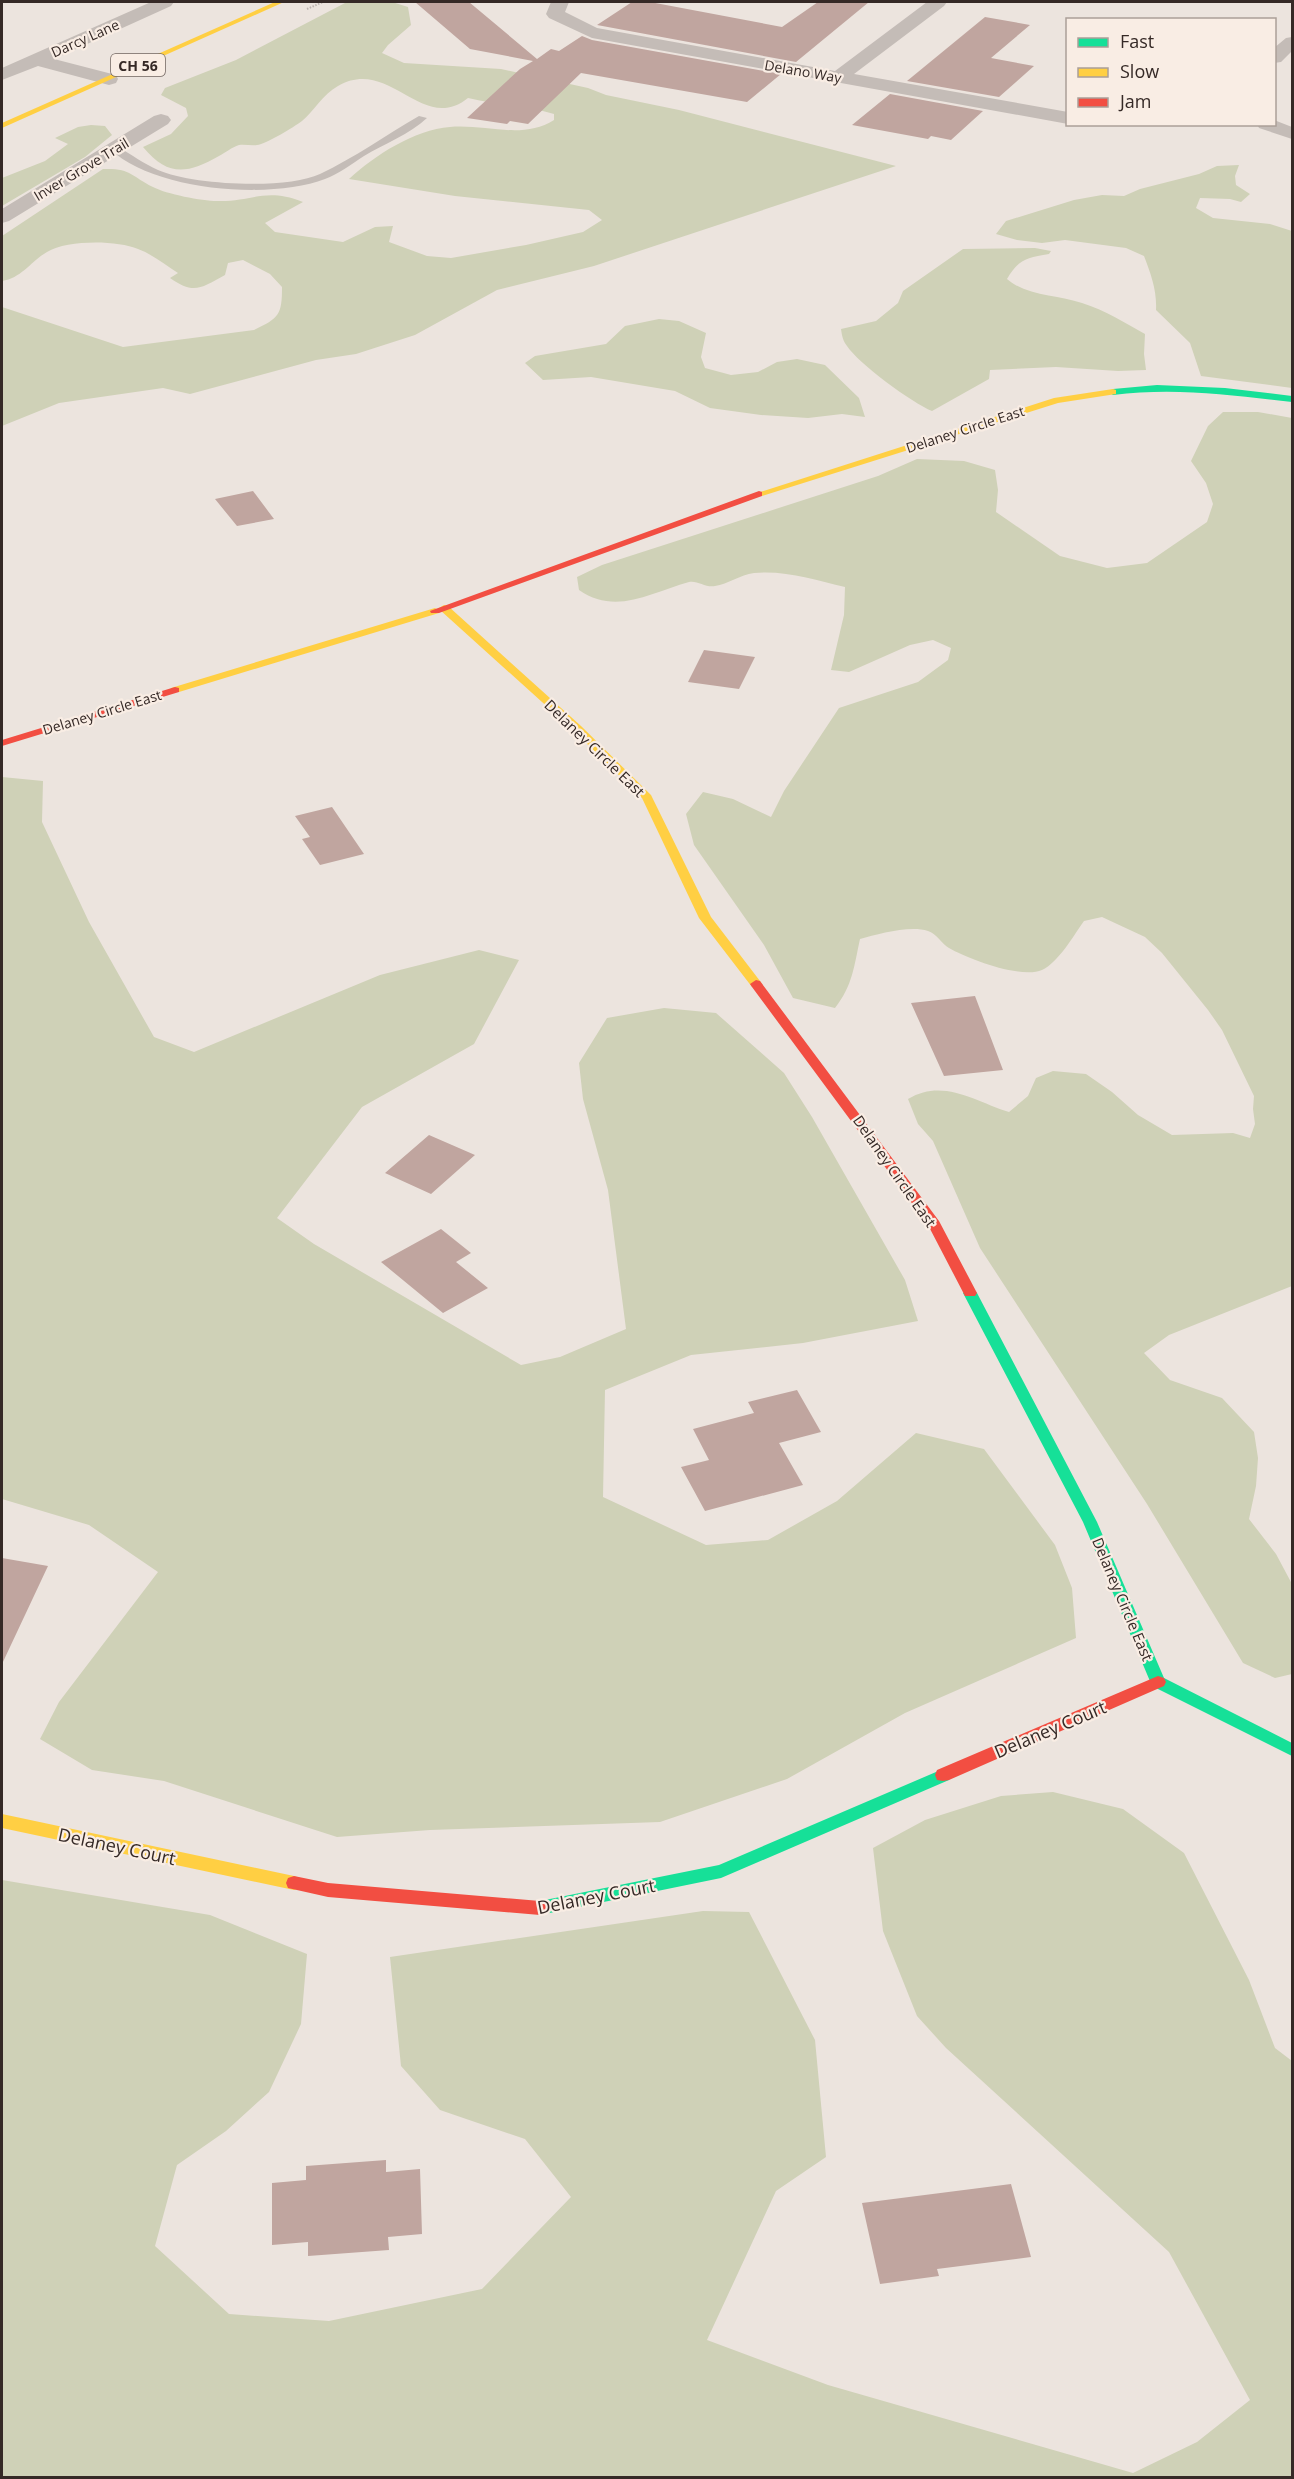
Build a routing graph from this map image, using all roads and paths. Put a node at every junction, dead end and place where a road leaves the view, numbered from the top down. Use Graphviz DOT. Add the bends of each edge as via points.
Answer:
graph roads {
  1 [pos="165,2"];
  2 [pos="280,2"];
  3 [pos="560,2"];
  4 [pos="938,2"];
  5 [pos="1293,42"];
  6 [pos="1276,57"];
  7 [pos="38,60"];
  8 [pos="2,75"];
  9 [pos="839,77"];
  10 [pos="109,79"];
  11 [pos="422,118"];
  12 [pos="1066,118"];
  13 [pos="161,120"];
  14 [pos="2,126"];
  15 [pos="1272,126"];
  16 [pos="1293,133"];
  17 [pos="115,148"];
  18 [pos="2,217"];
  19 [pos="1293,399"];
  20 [pos="444,608"];
  21 [pos="2,743"];
  22 [pos="1158,1682"];
  23 [pos="1293,1750"];
  24 [pos="2,1821"];
  1 -- 7 [label="street, Darcy Lane"];
  2 -- 10 [label="street, CH 56"];
  3 -- 9 [label="street, Delano Way" via="555,14 592,33"];
  4 -- 9 [label="street"];
  5 -- 6 [label="street"];
  7 -- 8 [label="street, Darcy Lane"];
  7 -- 10 [label="street, Darcy Lane"];
  9 -- 12 [label="street, Delano Way"];
  10 -- 14 [label="street, CH 56"];
  11 -- 17 [label="lane" via="322,177 289,185 232,186 181,181 154,172"];
  13 -- 17 [label="street, Inver Grove Trail"];
  15 -- 16 [label="street"];
  17 -- 18 [label="street, Inver Grove Trail"];
  19 -- 20 [label="street, Delaney Circle East" via="1233,390 1144,387 1057,400 751,497"];
  20 -- 21 [label="street, Delaney Circle East"];
  20 -- 22 [label="street, Delaney Circle East" via="647,797 705,918 828,1077 934,1224 1090,1522"];
  22 -- 23 [label="street"];
  22 -- 24 [label="street, Delaney Court" via="721,1870 536,1910 328,1890"];
}
